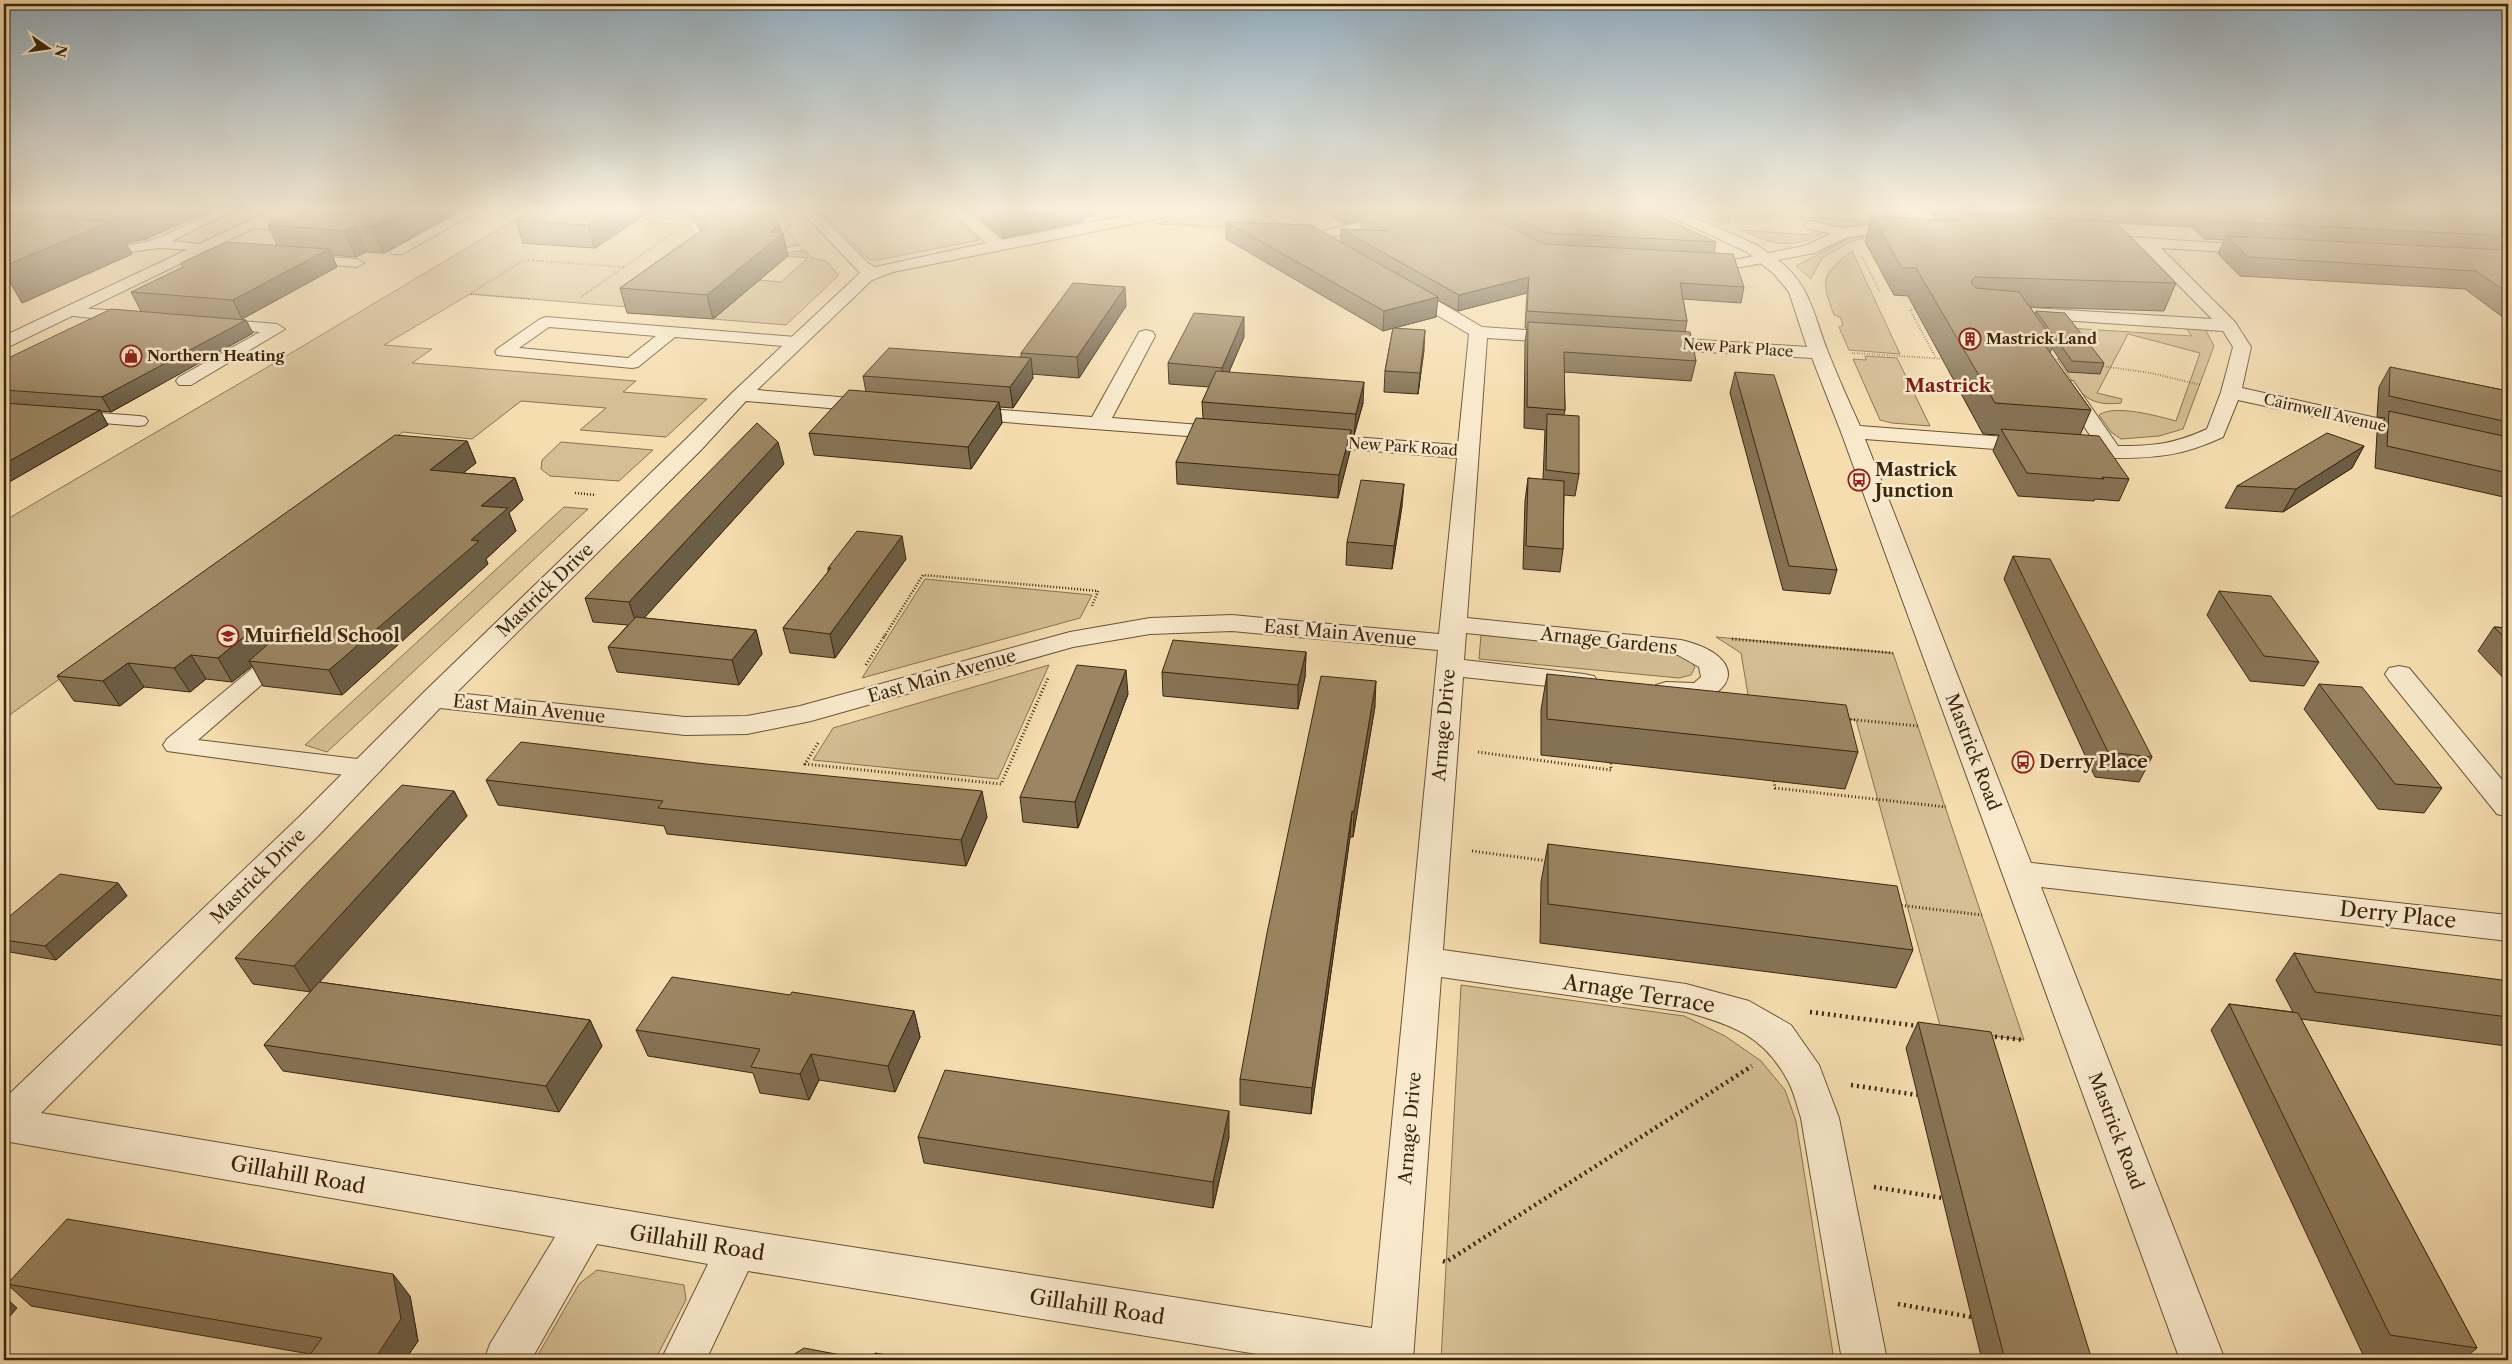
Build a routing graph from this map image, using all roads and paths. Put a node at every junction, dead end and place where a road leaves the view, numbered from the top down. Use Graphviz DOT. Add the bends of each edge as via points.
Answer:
graph roads {
  1 [pos="149,275"];
  2 [pos="501,275"];
  3 [pos="613,275"];
  4 [pos="868,275"];
  5 [pos="1784,275"];
  6 [pos="1871,275"];
  7 [pos="2178,275"];
  8 [pos="1382,276"];
  9 [pos="1880,292"];
  10 [pos="536,300"];
  11 [pos="133,303"];
  12 [pos="87,304"];
  13 [pos="1926,305"];
  14 [pos="69,312"];
  15 [pos="112,316"];
  16 [pos="141,318"];
  17 [pos="546,322"];
  18 [pos="199,323"];
  19 [pos="2229,326"];
  20 [pos="87,328"];
  21 [pos="2027,329"];
  22 [pos="671,332"];
  23 [pos="1478,332"];
  24 [pos="1146,336"];
  25 [pos="1581,338"];
  26 [pos="796,342"];
  27 [pos="1640,342"];
  28 [pos="4,343"];
  29 [pos="1832,353"];
  30 [pos="1936,358"];
  31 [pos="1946,359"];
  32 [pos="2050,362"];
  33 [pos="185,381"];
  34 [pos="2230,392"];
  35 [pos="741,396"];
  36 [pos="895,408"];
  37 [pos="944,411"];
  38 [pos="52,414"];
  39 [pos="139,421"];
  40 [pos="1099,424"];
  41 [pos="1852,432"];
  42 [pos="1247,435"];
  43 [pos="2434,437"];
  44 [pos="1297,439"];
  45 [pos="1467,452"];
  46 [pos="2112,452"];
  47 [pos="1089,613"];
  48 [pos="1726,638"];
  49 [pos="1451,645"];
  50 [pos="1893,653"];
  51 [pos="274,662"];
  52 [pos="864,668"];
  53 [pos="2399,674"];
  54 [pos="1049,677"];
  55 [pos="1607,685"];
  56 [pos="1645,689"];
  57 [pos="433,699"];
  58 [pos="1837,718"];
  59 [pos="1918,726"];
  60 [pos="820,740"];
  61 [pos="1477,752"];
  62 [pos="1611,763"];
  63 [pos="366,769"];
  64 [pos="1774,781"];
  65 [pos="1946,807"];
  66 [pos="2508,807"];
  67 [pos="1471,850"];
  68 [pos="1558,862"];
  69 [pos="2018,873"];
  70 [pos="1889,904"];
  71 [pos="1982,915"];
  72 [pos="2508,928"];
  73 [pos="1424,961"];
  74 [pos="1805,1012"];
  75 [pos="1922,1027"];
  76 [pos="1987,1035"];
  77 [pos="2024,1040"];
  78 [pos="1761,1061"];
  79 [pos="1845,1084"];
  80 [pos="1917,1095"];
  81 [pos="4,1124"];
  82 [pos="1871,1187"];
  83 [pos="1943,1198"];
  84 [pos="586,1224"];
  85 [pos="737,1249"];
  86 [pos="1436,1259"];
  87 [pos="1894,1304"];
  88 [pos="1971,1317"];
  89 [pos="1392,1357"];
  90 [pos="506,1360"];
  91 [pos="683,1360"];
  92 [pos="1865,1360"];
  93 [pos="2203,1360"];
  1 -- 12 [label="street"];
  2 -- 10 [label="path" via="470,294"];
  3 -- 17 [label="path"];
  4 -- 26 [label="street, Mastrick Drive"];
  5 -- 29 [label="street, Mastrick Road" via="1798,292"];
  6 -- 9 [label="path"];
  7 -- 19 [label="street"];
  8 -- 23 [label="street"];
  11 -- 12 [label="lane" via="124,307"];
  12 -- 14 [label="street"];
  13 -- 30 [label="path" via="1910,310"];
  14 -- 15 [label="lane"];
  14 -- 28 [label="street"];
  15 -- 16 [label="lane"];
  15 -- 20 [label="lane"];
  17 -- 22 [label="lane"];
  17 -- 22 [label="lane" via="503,352 632,363"];
  18 -- 33 [label="lane" via="276,329"];
  19 -- 21 [label="street" via="2015,312"];
  19 -- 34 [label="street" via="2242,347"];
  22 -- 26 [label="lane"];
  23 -- 25 [label="street"];
  23 -- 45 [label="street, Arnage Drive"];
  24 -- 40 [label="street"];
  26 -- 35 [label="street, Mastrick Drive"];
  27 -- 29 [label="street, New Park Place"];
  29 -- 30 [label="path"];
  29 -- 41 [label="street, Mastrick Road"];
  30 -- 31 [label="path"];
  32 -- 34 [label="path" via="2151,373"];
  32 -- 46 [label="street"];
  34 -- 43 [label="street, Cairnwell Avenue"];
  34 -- 46 [label="street" via="2216,432 2187,446 2150,452"];
  35 -- 36 [label="street"];
  35 -- 57 [label="street, Mastrick Drive"];
  37 -- 40 [label="street"];
  38 -- 39 [label="lane"];
  40 -- 42 [label="street"];
  41 -- 46 [label="street"];
  41 -- 69 [label="street, Mastrick Road"];
  44 -- 45 [label="street, New Park Road"];
  45 -- 49 [label="street, Arnage Drive"];
  47 -- 52 [label="path" via="1098,591 923,575"];
  48 -- 50 [label="path"];
  49 -- 55 [label="street"];
  49 -- 56 [label="street, Arnage Gardens" via="1678,647 1704,657 1716,673 1715,681 1698,692"];
  49 -- 57 [label="street, East Main Avenue" via="1232,623 1150,626 1070,640 801,716 747,725 685,726"];
  49 -- 73 [label="street, Arnage Drive"];
  51 -- 63 [label="lane" via="176,745"];
  53 -- 66 [label="street"];
  54 -- 60 [label="path" via="1002,784 805,764"];
  57 -- 63 [label="street, Mastrick Drive"];
  58 -- 59 [label="path"];
  61 -- 62 [label="path" via="1611,770"];
  63 -- 81 [label="street, Mastrick Drive"];
  64 -- 65 [label="path" via="1775,788"];
  67 -- 68 [label="path"];
  69 -- 72 [label="street, Derry Place"];
  69 -- 93 [label="street, Mastrick Road"];
  70 -- 71 [label="path"];
  73 -- 89 [label="street, Arnage Drive"];
  73 -- 92 [label="street, Arnage Terrace" via="1686,998 1736,1011 1778,1036 1806,1076 1820,1118"];
  74 -- 75 [label="path"];
  76 -- 77 [label="path"];
  78 -- 86 [label="path" via="1446,1262"];
  79 -- 80 [label="path"];
  81 -- 84 [label="street, Gillahill Road"];
  82 -- 83 [label="path"];
  84 -- 85 [label="street, Gillahill Road"];
  84 -- 90 [label="street"];
  85 -- 89 [label="street, Gillahill Road"];
  85 -- 91 [label="street"];
  87 -- 88 [label="path"];
}
